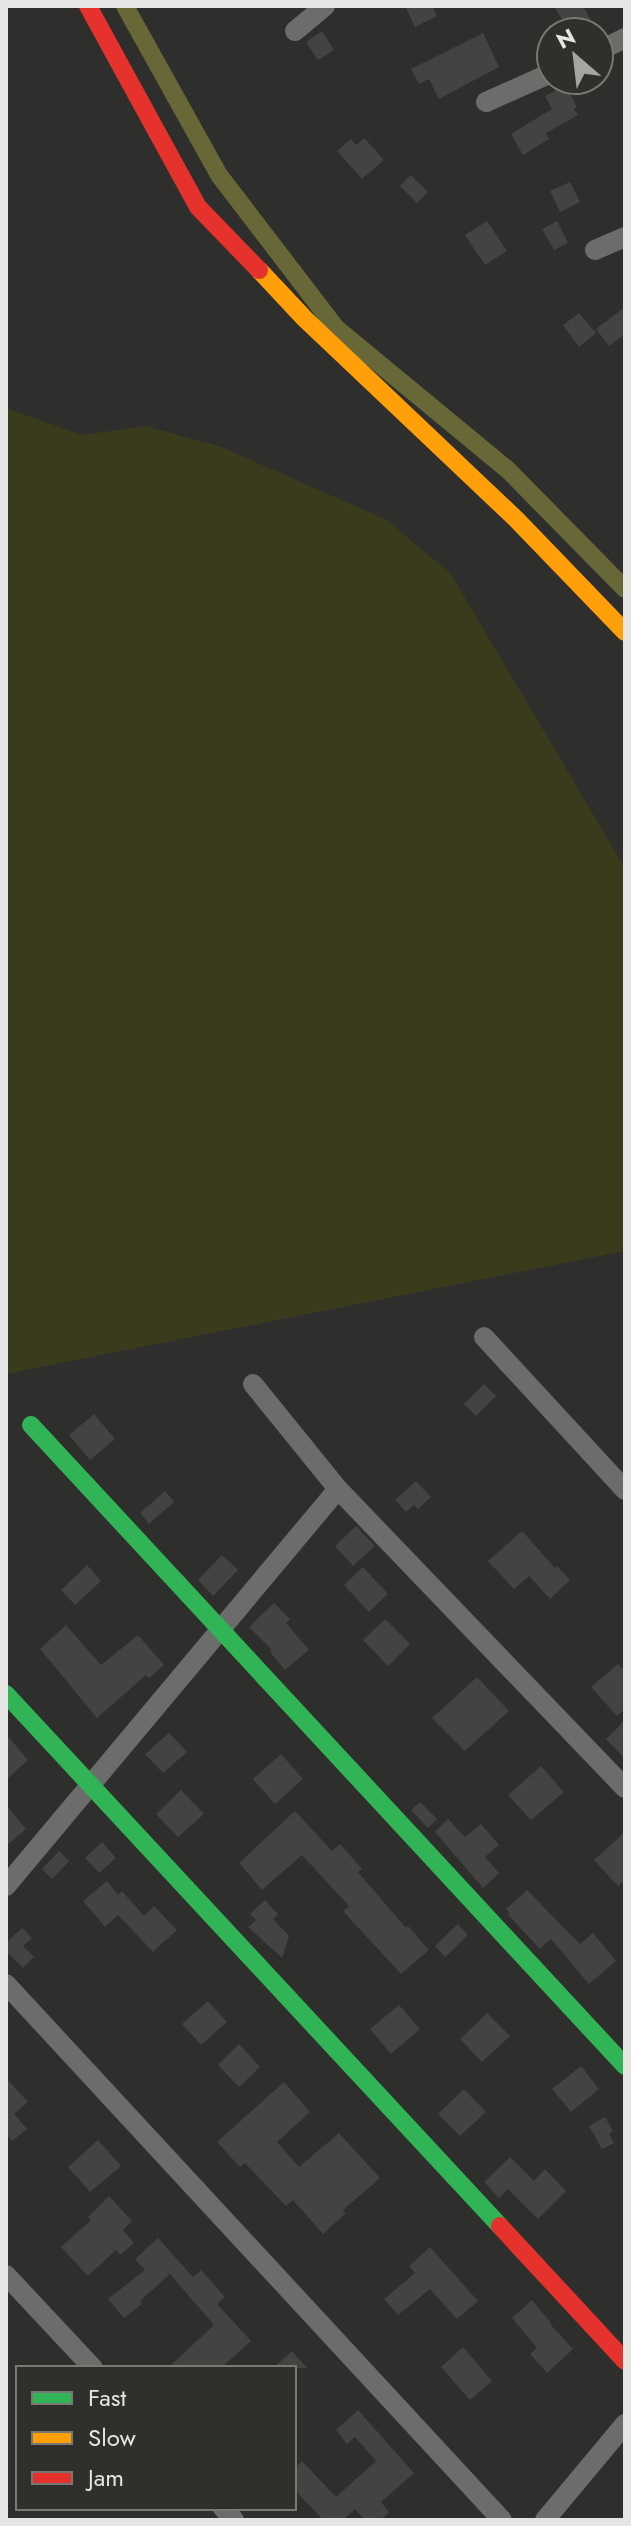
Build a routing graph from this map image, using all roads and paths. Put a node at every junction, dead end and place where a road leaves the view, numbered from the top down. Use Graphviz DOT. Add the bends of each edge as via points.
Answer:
graph roads {
  1 [pos="88,6"];
  2 [pos="325,6"];
  3 [pos="295,31"];
  4 [pos="535,80"];
  5 [pos="486,102"];
  6 [pos="625,237"];
  7 [pos="595,250"];
  8 [pos="625,632"];
  9 [pos="484,1337"];
  10 [pos="253,1384"];
  11 [pos="31,1425"];
  12 [pos="338,1489"];
  13 [pos="625,1490"];
  14 [pos="219,1629"];
  15 [pos="6,1694"];
  16 [pos="90,1784"];
  17 [pos="625,1788"];
  18 [pos="6,1886"];
  19 [pos="6,1984"];
  20 [pos="625,2066"];
  21 [pos="6,2275"];
  22 [pos="625,2361"];
  23 [pos="91,2366"];
  24 [pos="625,2424"];
  25 [pos="502,2520"];
  26 [pos="545,2520"];
  1 -- 8 [label="street" via="198,207"];
  2 -- 3 [label="street"];
  4 -- 5 [label="street"];
  6 -- 7 [label="street"];
  9 -- 13 [label="street"];
  10 -- 12 [label="street"];
  11 -- 14 [label="street"];
  12 -- 14 [label="street"];
  12 -- 17 [label="street"];
  14 -- 16 [label="street"];
  14 -- 20 [label="street"];
  15 -- 16 [label="street"];
  16 -- 18 [label="street"];
  16 -- 22 [label="street"];
  19 -- 25 [label="street"];
  21 -- 23 [label="street"];
  24 -- 26 [label="street"];
}
